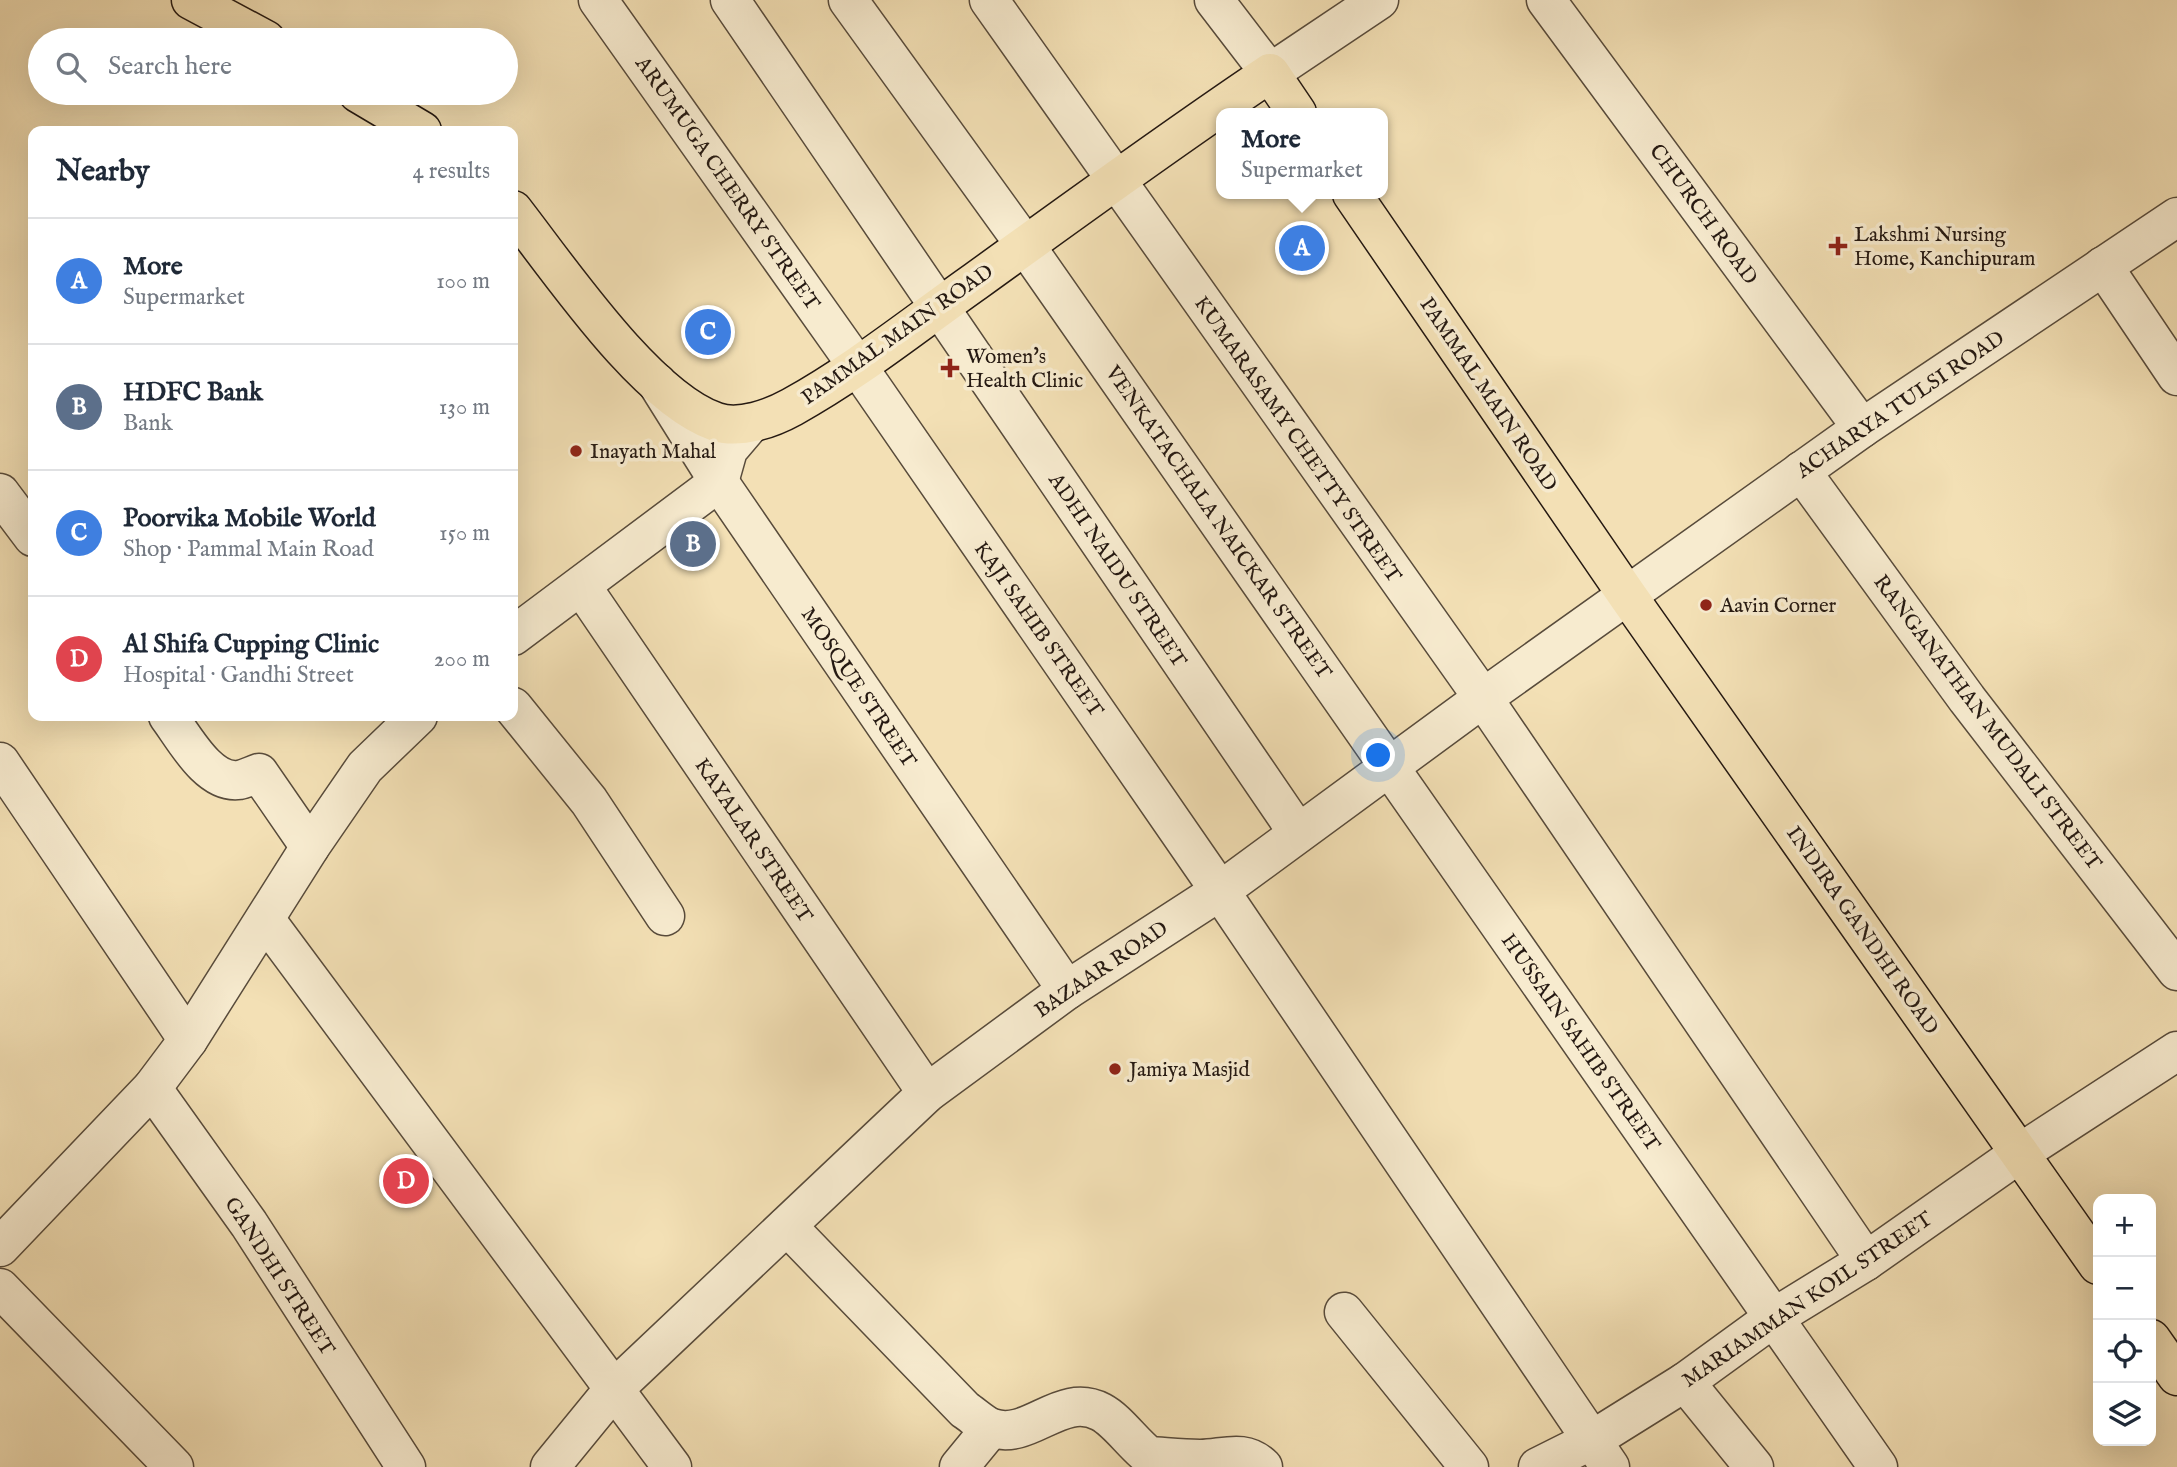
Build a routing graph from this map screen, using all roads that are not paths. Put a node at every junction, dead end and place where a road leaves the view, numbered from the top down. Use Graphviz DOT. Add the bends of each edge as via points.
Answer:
graph roads {
  1 [pos="191,0"];
  2 [pos="598,0"];
  3 [pos="730,0"];
  4 [pos="848,0"];
  5 [pos="989,0"];
  6 [pos="1214,0"];
  7 [pos="1378,0"];
  8 [pos="1546,0"];
  9 [pos="244,28"];
  10 [pos="1270,73"];
  11 [pos="378,105"];
  12 [pos="1218,108"];
  13 [pos="1294,108"];
  14 [pos="1216,109"];
  15 [pos="414,126"];
  16 [pos="1113,179"];
  17 [pos="1355,199"];
  18 [pos="518,216"];
  19 [pos="2177,217"];
  20 [pos="1025,245"];
  21 [pos="2103,266"];
  22 [pos="938,308"];
  23 [pos="858,366"];
  24 [pos="2177,376"];
  25 [pos="656,381"];
  26 [pos="751,424"];
  27 [pos="1862,428"];
  28 [pos="1801,471"];
  29 [pos="719,482"];
  30 [pos="0,493"];
  31 [pos="28,530"];
  32 [pos="582,586"];
  33 [pos="1627,595"];
  34 [pos="518,632"];
  35 [pos="1483,698"];
  36 [pos="518,713"];
  37 [pos="172,721"];
  38 [pos="413,721"];
  39 [pos="0,762"];
  40 [pos="1389,766"];
  41 [pos="1298,833"];
  42 [pos="310,847"];
  43 [pos="1220,891"];
  44 [pos="665,916"];
  45 [pos="265,919"];
  46 [pos="2177,971"];
  47 [pos="1067,990"];
  48 [pos="188,1040"];
  49 [pos="2177,1051"];
  50 [pos="152,1088"];
  51 [pos="927,1093"];
  52 [pos="2020,1153"];
  53 [pos="787,1226"];
  54 [pos="0,1247"];
  55 [pos="2093,1258"];
  56 [pos="1866,1261"];
  57 [pos="0,1288"];
  58 [pos="1344,1312"];
  59 [pos="1773,1318"];
  60 [pos="2156,1346"];
  61 [pos="2177,1377"];
  62 [pos="1685,1382"];
  63 [pos="613,1390"];
  64 [pos="991,1428"];
  65 [pos="1601,1454"];
  66 [pos="174,1467"];
  67 [pos="405,1467"];
  68 [pos="550,1467"];
  69 [pos="672,1467"];
  70 [pos="959,1467"];
  71 [pos="1263,1467"];
  72 [pos="1469,1467"];
  73 [pos="1538,1467"];
  74 [pos="1754,1467"];
  75 [pos="1878,1467"];
  1 -- 9 [label="main road"];
  2 -- 23 [label="street, ARUMUGA CHERRY STREET"];
  3 -- 22 [label="street, ADHI NAIDU STREET"];
  4 -- 20 [label="street, VENKATACHALA NAICKAR STREET"];
  5 -- 16 [label="street, KUMARASAMY CHETTY STREET"];
  6 -- 10 [label="street"];
  7 -- 10 [label="street"];
  8 -- 27 [label="street, CHURCH ROAD"];
  10 -- 12 [label="main road, PAMMAL MAIN ROAD"];
  10 -- 13 [label="main road"];
  11 -- 15 [label="main road"];
  14 -- 16 [label="main road, PAMMAL MAIN ROAD"];
  16 -- 20 [label="main road, PAMMAL MAIN ROAD"];
  16 -- 35 [label="street, KUMARASAMY CHETTY STREET"];
  17 -- 33 [label="main road, PAMMAL MAIN ROAD"];
  18 -- 25 [label="main road, PAMMAL MAIN ROAD" via="622,346"];
  19 -- 21 [label="street, ACHARYA TULSI ROAD"];
  20 -- 22 [label="main road, PAMMAL MAIN ROAD"];
  20 -- 40 [label="street, VENKATACHALA NAICKAR STREET"];
  21 -- 24 [label="street"];
  21 -- 27 [label="street, ACHARYA TULSI ROAD"];
  22 -- 23 [label="main road, PAMMAL MAIN ROAD"];
  22 -- 41 [label="street, ADHI NAIDU STREET"];
  23 -- 26 [label="main road, PAMMAL MAIN ROAD" via="790,408"];
  23 -- 43 [label="street, KAJI SAHIB STREET"];
  25 -- 26 [label="main road, PAMMAL MAIN ROAD" via="689,409 718,423"];
  25 -- 29 [label="street, MOSQUE STREET"];
  26 -- 29 [label="street" via="728,450"];
  27 -- 28 [label="street, ACHARYA TULSI ROAD"];
  28 -- 33 [label="street, ACHARYA TULSI ROAD"];
  28 -- 46 [label="street, RANGANATHAN MUDALI STREET" via="1967,699"];
  29 -- 32 [label="street"];
  29 -- 47 [label="street, MOSQUE STREET"];
  30 -- 31 [label="street"];
  32 -- 34 [label="street"];
  32 -- 51 [label="street, KAYALAR STREET"];
  33 -- 35 [label="street, BAZAAR ROAD"];
  33 -- 52 [label="main road, INDIRA GANDHI ROAD"];
  35 -- 40 [label="street, BAZAAR ROAD"];
  35 -- 56 [label="street, KUMARASAMY CHETTY STREET"];
  36 -- 44 [label="street" via="589,801"];
  37 -- 42 [label="street" via="205,764 222,778 238,780 259,773"];
  38 -- 42 [label="street" via="365,767"];
  39 -- 48 [label="street"];
  40 -- 41 [label="street, BAZAAR ROAD"];
  40 -- 59 [label="street, HUSSAIN SAHIB STREET"];
  41 -- 43 [label="street, BAZAAR ROAD"];
  42 -- 45 [label="street"];
  43 -- 47 [label="street, BAZAAR ROAD"];
  43 -- 65 [label="street, KAJI SAHIB STREET"];
  45 -- 48 [label="street"];
  45 -- 63 [label="street"];
  47 -- 51 [label="street, BAZAAR ROAD"];
  48 -- 50 [label="street"];
  49 -- 52 [label="street, MARIAMMAN KOIL STREET"];
  50 -- 54 [label="street"];
  50 -- 67 [label="street, GANDHI STREET" via="249,1224"];
  51 -- 53 [label="street, BAZAAR ROAD"];
  52 -- 55 [label="main road, INDIRA GANDHI ROAD"];
  52 -- 56 [label="street, MARIAMMAN KOIL STREET"];
  53 -- 63 [label="street, BAZAAR ROAD"];
  53 -- 64 [label="street" via="965,1410"];
  56 -- 59 [label="street, MARIAMMAN KOIL STREET"];
  57 -- 66 [label="street"];
  58 -- 72 [label="street"];
  59 -- 62 [label="street, MARIAMMAN KOIL STREET"];
  59 -- 75 [label="street, HUSSAIN SAHIB STREET"];
  60 -- 61 [label="main road"];
  62 -- 65 [label="street, MARIAMMAN KOIL STREET"];
  62 -- 74 [label="street"];
  63 -- 68 [label="street, BAZAAR ROAD"];
  63 -- 69 [label="street"];
  64 -- 70 [label="street"];
  64 -- 71 [label="street" via="1014,1430 1061,1408 1085,1407 1102,1412 1149,1456 1202,1459 1236,1454"];
  65 -- 73 [label="street, MARIAMMAN KOIL STREET"];
}
